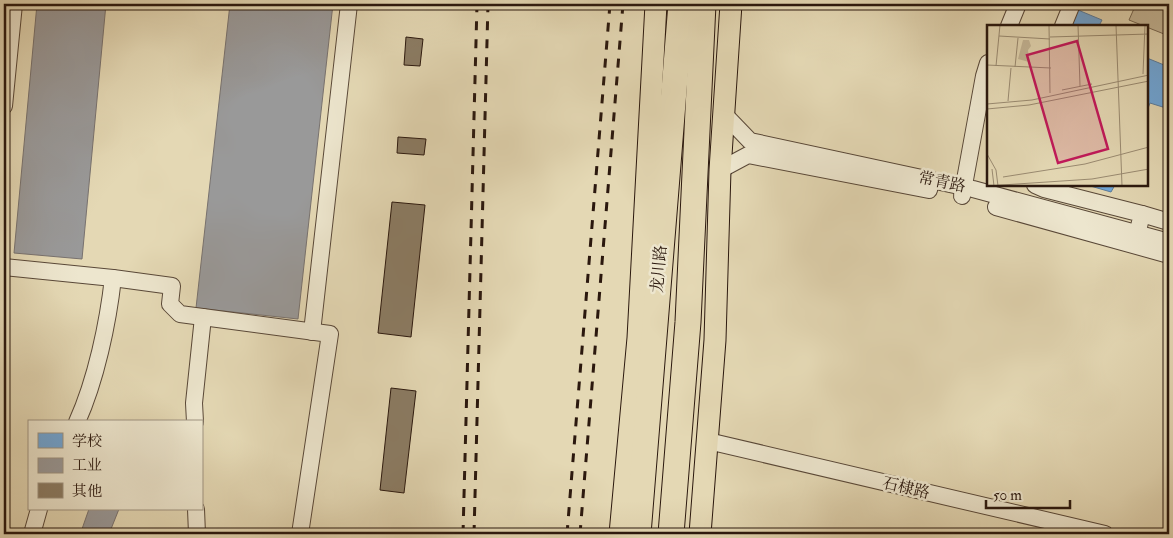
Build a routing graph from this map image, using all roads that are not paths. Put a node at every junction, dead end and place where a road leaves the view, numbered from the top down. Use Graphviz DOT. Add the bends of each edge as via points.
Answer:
graph roads {
  1 [pos="14,4"];
  2 [pos="349,4"];
  3 [pos="656,4"];
  4 [pos="681,4"];
  5 [pos="703,4"];
  6 [pos="731,4"];
  7 [pos="1009,4"];
  8 [pos="1018,4"];
  9 [pos="1072,4"];
  10 [pos="1001,25"];
  11 [pos="1009,25"];
  12 [pos="1063,25"];
  13 [pos="987,67"];
  14 [pos="4,106"];
  15 [pos="987,106"];
  16 [pos="724,114"];
  17 [pos="720,170"];
  18 [pos="1037,186"];
  19 [pos="967,193"];
  20 [pos="1142,214"];
  21 [pos="1169,222"];
  22 [pos="1136,239"];
  23 [pos="1169,242"];
  24 [pos="1169,255"];
  25 [pos="4,267"];
  26 [pos="113,278"];
  27 [pos="203,317"];
  28 [pos="312,332"];
  29 [pos="78,420"];
  30 [pos="194,420"];
  31 [pos="708,445"];
  32 [pos="39,510"];
  33 [pos="196,510"];
  34 [pos="32,534"];
  35 [pos="197,534"];
  36 [pos="300,534"];
  37 [pos="620,534"];
  38 [pos="638,534"];
  39 [pos="671,534"];
  40 [pos="700,534"];
  41 [pos="1062,534"];
  42 [pos="1105,534"];
  1 -- 14 [label="street"];
  2 -- 28 [label="street"];
  3 -- 37 [label="main road, 龙川路" via="638,338"];
  4 -- 38 [label="highway, 龙川路"];
  5 -- 39 [label="highway, 龙川路" via="688,322"];
  6 -- 16 [label="main road"];
  7 -- 10 [label="street"];
  8 -- 11 [label="street"];
  9 -- 12 [label="street"];
  13 -- 19 [label="street"];
  15 -- 19 [label="street"];
  16 -- 17 [label="main road"];
  16 -- 19 [label="street, 常青路" via="750,141"];
  17 -- 19 [label="street, 常青路" via="748,155"];
  17 -- 31 [label="main road"];
  18 -- 20 [label="street"];
  19 -- 22 [label="street, 常青路"];
  20 -- 21 [label="street"];
  20 -- 22 [label="street"];
  22 -- 23 [label="street, 常青路"];
  22 -- 24 [label="street, 常青路"];
  25 -- 26 [label="street"];
  26 -- 27 [label="street" via="172,286 170,304 180,314"];
  26 -- 29 [label="street" via="108,317 87,400"];
  27 -- 28 [label="street"];
  27 -- 30 [label="street"];
  28 -- 36 [label="street" via="330,334"];
  31 -- 40 [label="main road"];
  31 -- 41 [label="street, 石棣路"];
  31 -- 42 [label="street, 石棣路"];
  32 -- 34 [label="street"];
  33 -- 35 [label="street"];
}
